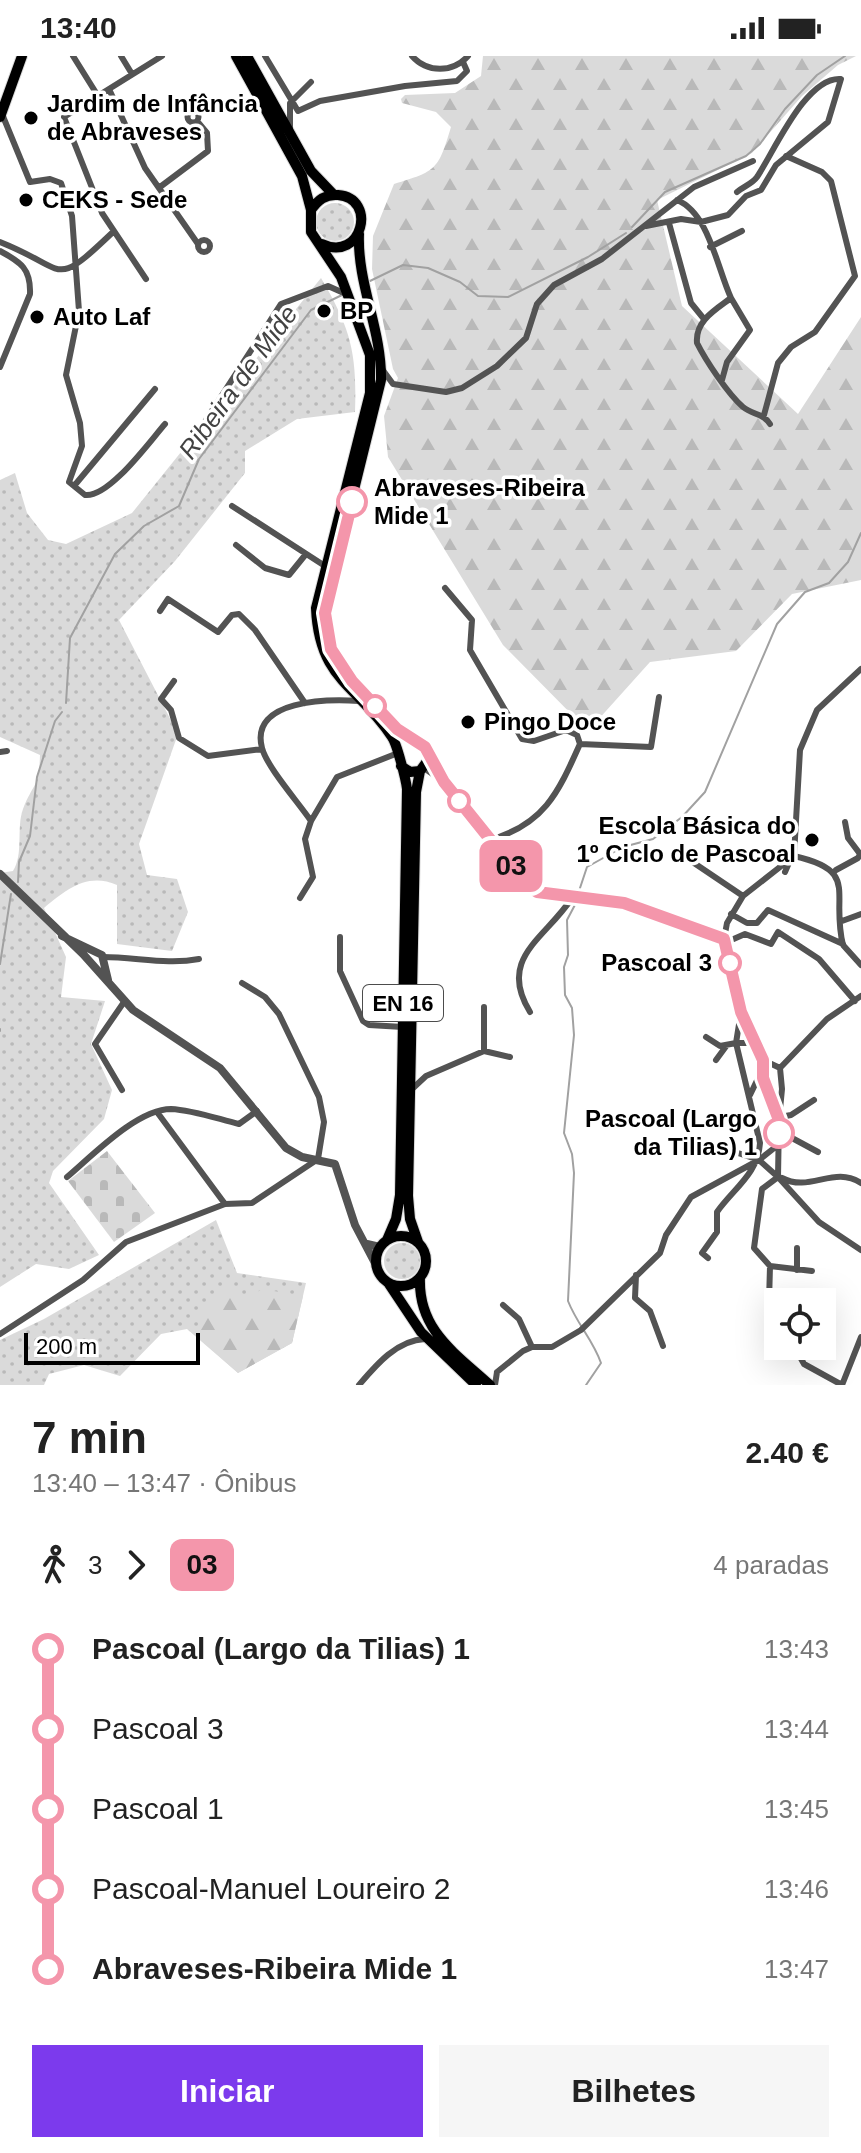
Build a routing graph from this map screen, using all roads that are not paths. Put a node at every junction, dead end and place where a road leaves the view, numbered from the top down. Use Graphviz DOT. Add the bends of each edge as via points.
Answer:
graph roads {
  1 [pos="15,56"];
  2 [pos="22,56"];
  3 [pos="73,56"];
  4 [pos="121,56"];
  5 [pos="162,56"];
  6 [pos="236,56"];
  7 [pos="247,56"];
  8 [pos="265,56"];
  9 [pos="412,56"];
  10 [pos="465,59"];
  11 [pos="132,74"];
  12 [pos="311,82"];
  13 [pos="109,89"];
  14 [pos="98,96"];
  15 [pos="0,98"];
  16 [pos="290,103"];
  17 [pos="275,106"];
  18 [pos="1,115"];
  19 [pos="197,121"];
  20 [pos="0,135"];
  21 [pos="290,135"];
  22 [pos="9,136"];
  23 [pos="786,156"];
  24 [pos="753,161"];
  25 [pos="160,187"];
  26 [pos="737,192"];
  27 [pos="333,194"];
  28 [pos="677,200"];
  29 [pos="311,210"];
  30 [pos="701,222"];
  31 [pos="669,223"];
  32 [pos="645,226"];
  33 [pos="742,231"];
  34 [pos="113,232"];
  35 [pos="359,238"];
  36 [pos="0,242"];
  37 [pos="198,244"];
  38 [pos="320,244"];
  39 [pos="710,247"];
  40 [pos="0,251"];
  41 [pos="332,258"];
  42 [pos="75,268"];
  43 [pos="146,279"];
  44 [pos="328,286"];
  45 [pos="349,296"];
  46 [pos="731,298"];
  47 [pos="704,319"];
  48 [pos="0,367"];
  49 [pos="381,369"];
  50 [pos="721,382"];
  51 [pos="393,384"];
  52 [pos="155,389"];
  53 [pos="380,395"];
  54 [pos="764,415"];
  55 [pos="206,420"];
  56 [pos="165,424"];
  57 [pos="770,424"];
  58 [pos="74,486"];
  59 [pos="232,506"];
  60 [pos="236,545"];
  61 [pos="306,554"];
  62 [pos="325,566"];
  63 [pos="445,588"];
  64 [pos="160,611"];
  65 [pos="861,669"];
  66 [pos="174,681"];
  67 [pos="344,684"];
  68 [pos="659,697"];
  69 [pos="338,699"];
  70 [pos="359,701"];
  71 [pos="305,703"];
  72 [pos="417,741"];
  73 [pos="580,744"];
  74 [pos="262,749"];
  75 [pos="429,756"];
  76 [pos="399,758"];
  77 [pos="422,769"];
  78 [pos="444,782"];
  79 [pos="311,821"];
  80 [pos="845,822"];
  81 [pos="489,840"];
  82 [pos="792,857"];
  83 [pos="694,863"];
  84 [pos="836,870"];
  85 [pos="785,872"];
  86 [pos="0,874"];
  87 [pos="743,896"];
  88 [pos="300,898"];
  89 [pos="572,898"];
  90 [pos="731,914"];
  91 [pos="861,914"];
  92 [pos="842,921"];
  93 [pos="59,934"];
  94 [pos="340,937"];
  95 [pos="724,939"];
  96 [pos="843,944"];
  97 [pos="103,957"];
  98 [pos="199,959"];
  99 [pos="861,965"];
  100 [pos="242,983"];
  101 [pos="109,985"];
  102 [pos="858,999"];
  103 [pos="124,1002"];
  104 [pos="484,1007"];
  105 [pos="530,1012"];
  106 [pos="741,1012"];
  107 [pos="403,1027"];
  108 [pos="706,1037"];
  109 [pos="733,1043"];
  110 [pos="755,1043"];
  111 [pos="484,1051"];
  112 [pos="510,1057"];
  113 [pos="716,1060"];
  114 [pos="763,1060"];
  115 [pos="410,1065"];
  116 [pos="780,1068"];
  117 [pos="762,1069"];
  118 [pos="426,1076"];
  119 [pos="122,1090"];
  120 [pos="410,1091"];
  121 [pos="750,1095"];
  122 [pos="782,1096"];
  123 [pos="769,1098"];
  124 [pos="814,1100"];
  125 [pos="257,1111"];
  126 [pos="157,1112"];
  127 [pos="779,1119"];
  128 [pos="779,1131"];
  129 [pos="708,1143"];
  130 [pos="778,1145"];
  131 [pos="818,1152"];
  132 [pos="318,1159"];
  133 [pos="759,1160"];
  134 [pos="67,1177"];
  135 [pos="778,1177"];
  136 [pos="861,1183"];
  137 [pos="225,1204"];
  138 [pos="418,1242"];
  139 [pos="384,1243"];
  140 [pos="367,1244"];
  141 [pos="797,1248"];
  142 [pos="861,1250"];
  143 [pos="708,1258"];
  144 [pos="376,1265"];
  145 [pos="770,1266"];
  146 [pos="797,1270"];
  147 [pos="812,1271"];
  148 [pos="636,1275"];
  149 [pos="420,1278"];
  150 [pos="389,1284"];
  151 [pos="769,1288"];
  152 [pos="503,1305"];
  153 [pos="415,1323"];
  154 [pos="0,1334"];
  155 [pos="861,1337"];
  156 [pos="429,1339"];
  157 [pos="413,1340"];
  158 [pos="663,1346"];
  159 [pos="532,1347"];
  160 [pos="802,1360"];
  161 [pos="497,1372"];
  162 [pos="474,1381"];
  163 [pos="359,1385"];
  164 [pos="493,1385"];
  165 [pos="842,1385"];
  1 -- 15 [label="main road"];
  2 -- 18 [label="main road"];
  3 -- 14 [label="street"];
  4 -- 11 [label="street"];
  5 -- 11 [label="street"];
  6 -- 29 [label="main road, EN 16" via="302,176"];
  7 -- 17 [label="main road"];
  8 -- 16 [label="street"];
  9 -- 10 [label="street" via="437,69"];
  10 -- 16 [label="street" via="467,71 457,81 320,101 298,111"];
  11 -- 13 [label="street"];
  12 -- 16 [label="street"];
  13 -- 14 [label="street"];
  13 -- 25 [label="street" via="145,168"];
  14 -- 34 [label="street" via="64,117"];
  16 -- 17 [label="street"];
  16 -- 21 [label="street"];
  17 -- 21 [label="main road"];
  18 -- 22 [label="street"];
  19 -- 25 [label="street" via="210,140 206,154"];
  20 -- 22 [label="street"];
  21 -- 27 [label="main road" via="311,171"];
  22 -- 42 [label="street" via="30,182 61,183 72,216"];
  23 -- 26 [label="street" via="828,122 841,79 824,83 802,105 757,178"];
  23 -- 30 [label="street" via="761,190 746,196 728,215"];
  23 -- 54 [label="street" via="831,181 855,276 815,332 778,363"];
  24 -- 28 [label="street"];
  25 -- 37 [label="street"];
  27 -- 29 [label="main road"];
  27 -- 35 [label="main road" via="356,204 362,219"];
  28 -- 30 [label="street" via="690,205"];
  28 -- 32 [label="street"];
  29 -- 38 [label="main road, EN 16" via="309,224"];
  30 -- 31 [label="street"];
  30 -- 39 [label="street"];
  31 -- 32 [label="street"];
  31 -- 47 [label="street" via="691,303"];
  32 -- 51 [label="street" via="602,259 554,285 537,304 526,338 497,366 462,388 425,391"];
  33 -- 39 [label="street"];
  34 -- 42 [label="street"];
  34 -- 43 [label="street"];
  35 -- 38 [label="main road" via="337,248"];
  35 -- 49 [label="main road"];
  36 -- 42 [label="street" via="48,269"];
  38 -- 41 [label="main road, EN 16"];
  39 -- 46 [label="street"];
  40 -- 48 [label="street" via="21,262 31,281"];
  41 -- 44 [label="street"];
  41 -- 45 [label="main road, EN 16"];
  42 -- 58 [label="street" via="79,324 66,375 82,433 69,482"];
  44 -- 45 [label="street"];
  44 -- 55 [label="street" via="281,304"];
  45 -- 62 [label="main road, EN 16" via="372,373"];
  46 -- 47 [label="street"];
  46 -- 50 [label="street" via="750,330 727,362"];
  47 -- 50 [label="street" via="697,343"];
  49 -- 51 [label="street"];
  49 -- 53 [label="main road"];
  50 -- 54 [label="street" via="746,410"];
  51 -- 53 [label="street"];
  52 -- 58 [label="street"];
  53 -- 72 [label="main road" via="330,587 326,626 335,656 352,681 397,729"];
  54 -- 57 [label="street"];
  56 -- 58 [label="street" via="97,494 85,495"];
  59 -- 61 [label="street"];
  60 -- 61 [label="street" via="265,568 289,575"];
  61 -- 62 [label="street"];
  62 -- 67 [label="main road, EN 16" via="317,627 326,659"];
  63 -- 73 [label="street" via="472,620 470,650 522,739 534,741 566,730 577,735"];
  64 -- 71 [label="street" via="168,599 218,632 239,614"];
  65 -- 82 [label="street" via="817,710 800,750"];
  66 -- 74 [label="street" via="161,699 171,710 179,738 208,756"];
  67 -- 69 [label="street"];
  67 -- 70 [label="main road, EN 16"];
  68 -- 73 [label="street" via="651,747"];
  69 -- 70 [label="street"];
  69 -- 71 [label="street"];
  70 -- 76 [label="main road, EN 16" via="391,735"];
  71 -- 74 [label="street" via="270,716 261,730"];
  72 -- 75 [label="main road"];
  72 -- 76 [label="main road" via="408,742"];
  73 -- 81 [label="street" via="533,822"];
  74 -- 79 [label="street"];
  75 -- 77 [label="main road, EN 16"];
  75 -- 78 [label="street"];
  76 -- 77 [label="main road" via="410,772"];
  76 -- 79 [label="street" via="337,777"];
  76 -- 107 [label="main road, EN 16" via="407,789"];
  77 -- 78 [label="street"];
  77 -- 115 [label="main road, EN 16" via="415,801"];
  78 -- 81 [label="street"];
  79 -- 88 [label="street" via="305,839 313,877"];
  80 -- 84 [label="street" via="848,838 860,854"];
  81 -- 89 [label="street" via="537,892"];
  82 -- 84 [label="street" via="825,862"];
  82 -- 85 [label="street"];
  82 -- 87 [label="street"];
  83 -- 87 [label="street"];
  84 -- 92 [label="street" via="844,897"];
  86 -- 93 [label="street"];
  87 -- 90 [label="street"];
  89 -- 95 [label="street" via="624,903"];
  89 -- 105 [label="street" via="516,971 520,996"];
  90 -- 95 [label="street"];
  90 -- 96 [label="street" via="751,924 768,910"];
  91 -- 92 [label="street"];
  92 -- 96 [label="street"];
  93 -- 97 [label="street"];
  93 -- 101 [label="street"];
  94 -- 107 [label="street" via="340,971 363,1021"];
  95 -- 102 [label="street" via="734,941 745,934 771,944 778,932 831,969"];
  95 -- 106 [label="street"];
  96 -- 99 [label="street"];
  97 -- 98 [label="street" via="174,964"];
  97 -- 101 [label="street"];
  100 -- 132 [label="street" via="265,997 279,1014 319,1097 324,1122"];
  101 -- 103 [label="street"];
  102 -- 116 [label="street" via="827,1019"];
  103 -- 119 [label="street" via="95,1044"];
  103 -- 125 [label="street" via="220,1068"];
  104 -- 111 [label="street"];
  106 -- 109 [label="street"];
  106 -- 110 [label="street"];
  107 -- 139 [label="main road, EN 16" via="400,1195"];
  108 -- 109 [label="street" via="720,1046"];
  109 -- 110 [label="street"];
  109 -- 113 [label="street"];
  109 -- 121 [label="street"];
  110 -- 114 [label="street"];
  111 -- 112 [label="street"];
  111 -- 118 [label="street"];
  114 -- 116 [label="street"];
  114 -- 117 [label="street"];
  115 -- 118 [label="street"];
  115 -- 120 [label="main road, EN 16"];
  116 -- 122 [label="street"];
  117 -- 121 [label="street"];
  117 -- 123 [label="street"];
  118 -- 120 [label="street"];
  120 -- 138 [label="main road, EN 16" via="408,1196"];
  121 -- 133 [label="street" via="758,1123"];
  122 -- 123 [label="street"];
  122 -- 127 [label="street"];
  123 -- 127 [label="street"];
  124 -- 127 [label="street"];
  125 -- 126 [label="street" via="239,1124 171,1109"];
  125 -- 132 [label="street" via="286,1148"];
  126 -- 134 [label="street" via="124,1129"];
  126 -- 137 [label="street"];
  127 -- 128 [label="street"];
  128 -- 130 [label="street"];
  128 -- 131 [label="street"];
  129 -- 133 [label="street"];
  130 -- 133 [label="street"];
  130 -- 135 [label="street"];
  132 -- 137 [label="street" via="252,1203"];
  132 -- 140 [label="street" via="335,1164 355,1225"];
  133 -- 135 [label="street"];
  133 -- 143 [label="street" via="717,1212 717,1232 702,1253"];
  133 -- 148 [label="street" via="691,1197 660,1253"];
  135 -- 136 [label="street" via="807,1184 845,1175"];
  135 -- 142 [label="street" via="819,1222"];
  135 -- 145 [label="street" via="762,1189 754,1248"];
  137 -- 154 [label="street" via="126,1242 83,1280"];
  138 -- 139 [label="main road" via="403,1236"];
  138 -- 149 [label="main road, EN 16" via="427,1263"];
  139 -- 140 [label="street"];
  139 -- 144 [label="main road, EN 16"];
  140 -- 144 [label="street"];
  141 -- 146 [label="street"];
  144 -- 150 [label="main road, EN 16"];
  145 -- 146 [label="street"];
  145 -- 151 [label="street"];
  146 -- 147 [label="street"];
  148 -- 158 [label="street" via="635,1298 650,1311"];
  148 -- 159 [label="street" via="583,1328 552,1347"];
  149 -- 150 [label="main road" via="406,1286"];
  149 -- 162 [label="main road, EN 16" via="424,1316"];
  150 -- 153 [label="main road, EN 16"];
  152 -- 159 [label="street" via="519,1319"];
  153 -- 156 [label="main road, EN 16"];
  153 -- 157 [label="street"];
  155 -- 165 [label="street"];
  156 -- 157 [label="street"];
  156 -- 162 [label="main road, EN 16"];
  157 -- 163 [label="street" via="388,1354"];
  159 -- 161 [label="street"];
  160 -- 165 [label="street"];
  161 -- 162 [label="street"];
  161 -- 164 [label="street"];
  162 -- 164 [label="main road, EN 16"];
}
